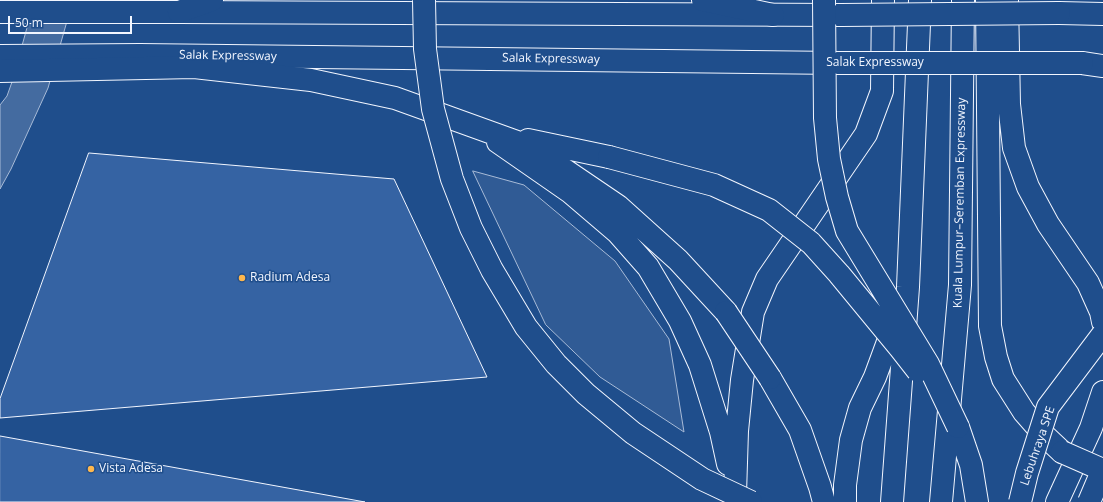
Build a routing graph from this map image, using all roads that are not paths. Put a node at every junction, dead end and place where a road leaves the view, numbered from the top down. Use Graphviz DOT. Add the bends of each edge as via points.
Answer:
graph roads {
  1 [pos="212,0"];
  2 [pos="424,0"];
  3 [pos="703,0"];
  4 [pos="824,0"];
  5 [pos="883,0"];
  6 [pos="920,0"];
  7 [pos="963,0"];
  8 [pos="987,0"];
  9 [pos="1007,0"];
  10 [pos="0,12"];
  11 [pos="179,12"];
  12 [pos="773,14"];
  13 [pos="1103,14"];
  14 [pos="0,56"];
  15 [pos="311,56"];
  16 [pos="1096,64"];
  17 [pos="194,67"];
  18 [pos="0,71"];
  19 [pos="482,130"];
  20 [pos="988,131"];
  21 [pos="960,286"];
  22 [pos="908,288"];
  23 [pos="1103,322"];
  24 [pos="1103,334"];
  25 [pos="1103,392"];
  26 [pos="958,427"];
  27 [pos="1103,470"];
  28 [pos="741,499"];
  29 [pos="824,502"];
  30 [pos="845,502"];
  31 [pos="892,502"];
  32 [pos="941,502"];
  33 [pos="977,502"];
  34 [pos="1020,502"];
  35 [pos="1057,502"];
  36 [pos="1089,502"];
  1 -- 11 [label="highway"];
  2 -- 28 [label="highway, bridge" via="425,49 433,109 452,179 474,235 526,327 556,364 586,394 633,433 702,479"];
  3 -- 12 [label="highway"];
  4 -- 26 [label="highway, bridge" via="825,118 829,159 847,231 928,364"];
  5 -- 28 [label="highway" via="882,91 866,134 767,279 753,312 739,416"];
  6 -- 22 [label="highway"];
  7 -- 21 [label="highway, Kuala Lumpur–Seremban Expressway"];
  8 -- 20 [label="highway"];
  9 -- 23 [label="highway" via="1009,104 1014,148 1028,187 1048,224 1088,283"];
  10 -- 11 [label="highway"];
  11 -- 12 [label="highway"];
  12 -- 13 [label="highway, bridge"];
  14 -- 15 [label="highway, Salak Expressway"];
  15 -- 16 [label="highway, Salak Expressway, bridge"];
  15 -- 17 [label="highway"];
  17 -- 18 [label="highway"];
  17 -- 19 [label="highway" via="319,81 394,98"];
  19 -- 26 [label="highway, bridge" via="609,157 714,185 768,210 811,243 839,274 900,348"];
  19 -- 28 [label="highway" via="570,192 618,233 648,267 680,321 700,365"];
  19 -- 29 [label="highway, bridge" via="531,147 618,206 678,260 726,312 770,378 800,430"];
  20 -- 21 [label="highway" via="977,171 975,245"];
  20 -- 27 [label="highway, bridge" via="990,326 1003,379 1024,412 1062,452"];
  21 -- 32 [label="highway, Kuala Lumpur–Seremban Expressway"];
  22 -- 30 [label="highway" via="875,377 860,408 850,440"];
  22 -- 31 [label="highway"];
  24 -- 34 [label="highway, Lebuhraya SPE, bridge" via="1048,407"];
  25 -- 35 [label="highway" via="1092,428"];
  26 -- 33 [label="highway" via="971,465"];
  27 -- 36 [label="highway, bridge"];
}
